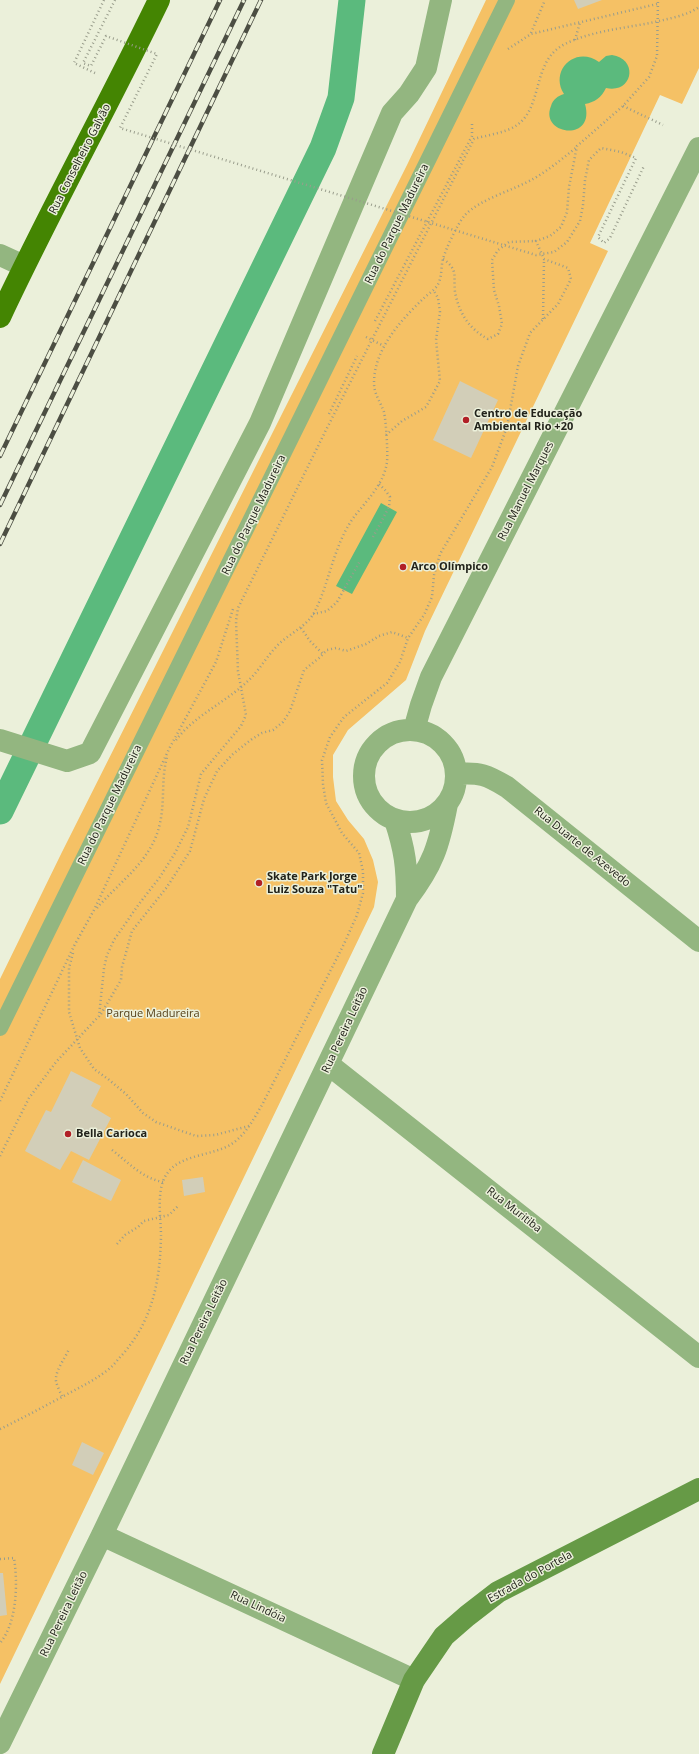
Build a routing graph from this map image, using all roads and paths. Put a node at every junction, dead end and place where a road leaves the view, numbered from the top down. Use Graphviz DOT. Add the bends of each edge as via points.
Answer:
graph roads {
  1 [pos="104,0"];
  2 [pos="115,0"];
  3 [pos="159,0"];
  4 [pos="440,0"];
  5 [pos="507,0"];
  6 [pos="545,0"];
  7 [pos="657,2"];
  8 [pos="699,7"];
  9 [pos="658,21"];
  10 [pos="580,22"];
  11 [pos="531,34"];
  12 [pos="574,41"];
  13 [pos="506,52"];
  14 [pos="74,63"];
  15 [pos="623,106"];
  16 [pos="473,116"];
  17 [pos="663,125"];
  18 [pos="577,146"];
  19 [pos="699,148"];
  20 [pos="644,166"];
  21 [pos="536,241"];
  22 [pos="0,255"];
  23 [pos="443,259"];
  24 [pos="544,259"];
  25 [pos="24,266"];
  26 [pos="434,291"];
  27 [pos="0,317"];
  28 [pos="544,319"];
  29 [pos="373,324"];
  30 [pos="370,330"];
  31 [pos="366,337"];
  32 [pos="372,340"];
  33 [pos="363,343"];
  34 [pos="384,346"];
  35 [pos="360,350"];
  36 [pos="326,419"];
  37 [pos="386,435"];
  38 [pos="379,484"];
  39 [pos="373,537"];
  40 [pos="360,561"];
  41 [pos="234,604"];
  42 [pos="313,614"];
  43 [pos="301,628"];
  44 [pos="408,638"];
  45 [pos="323,654"];
  46 [pos="241,687"];
  47 [pos="414,730"];
  48 [pos="3,741"];
  49 [pos="169,749"];
  50 [pos="456,774"];
  51 [pos="447,804"];
  52 [pos="395,820"];
  53 [pos="407,899"];
  54 [pos="94,910"];
  55 [pos="699,941"];
  56 [pos="74,946"];
  57 [pos="99,1016"];
  58 [pos="0,1028"];
  59 [pos="77,1039"];
  60 [pos="328,1064"];
  61 [pos="0,1101"];
  62 [pos="250,1125"];
  63 [pos="112,1150"];
  64 [pos="0,1156"];
  65 [pos="163,1182"];
  66 [pos="178,1206"];
  67 [pos="161,1218"];
  68 [pos="117,1244"];
  69 [pos="69,1348"];
  70 [pos="699,1357"];
  71 [pos="62,1396"];
  72 [pos="0,1429"];
  73 [pos="699,1488"];
  74 [pos="102,1535"];
  75 [pos="0,1559"];
  76 [pos="0,1643"];
  77 [pos="414,1680"];
  78 [pos="0,1744"];
  79 [pos="383,1754"];
  1 -- 14 [label="path"];
  2 -- 20 [label="path, bridge" via="83,63 91,66 106,36 157,54 120,128 536,254 554,252 567,242 580,221 584,205 584,180 590,160 601,148 636,158 598,237 604,243 610,238"];
  3 -- 25 [label="main road, Rua Conselheiro Galvão" via="119,84"];
  4 -- 48 [label="street" via="426,68 409,94 392,113 260,423 90,753 67,761"];
  5 -- 58 [label="lane, Rua do Parque Madureira"];
  6 -- 11 [label="path"];
  7 -- 9 [label="path"];
  7 -- 10 [label="path"];
  8 -- 9 [label="path" via="680,16"];
  9 -- 12 [label="path"];
  9 -- 15 [label="path" via="657,56 650,77"];
  10 -- 11 [label="path"];
  10 -- 12 [label="path"];
  11 -- 13 [label="path" via="509,47"];
  12 -- 32 [label="path" via="564,44 551,55 542,70 526,118 516,126 474,139"];
  15 -- 17 [label="path"];
  15 -- 18 [label="path"];
  16 -- 29 [label="path" via="472,136"];
  18 -- 21 [label="path" via="567,212 561,227 550,236"];
  18 -- 23 [label="path" via="533,179 466,214 450,240"];
  19 -- 47 [label="street, Rua Manuel Marques" via="431,677 420,704"];
  21 -- 23 [label="path" via="509,242 498,250 492,260 494,290 502,324 498,334 488,339 477,333 459,308 452,265"];
  21 -- 24 [label="path"];
  22 -- 25 [label="street"];
  23 -- 26 [label="path" via="440,282"];
  24 -- 28 [label="path"];
  24 -- 28 [label="path" via="568,268 571,279 558,304"];
  25 -- 27 [label="main road, Rua Conselheiro Galvão"];
  26 -- 34 [label="path" via="394,330"];
  26 -- 37 [label="path" via="440,312 436,340 440,381 426,407 402,421"];
  28 -- 44 [label="path" via="530,333 518,366 507,427 492,467 440,554 434,574 432,597 424,615"];
  30 -- 31 [label="path"];
  31 -- 32 [label="path"];
  31 -- 33 [label="path"];
  32 -- 34 [label="path"];
  32 -- 46 [label="path" via="238,608 236,621"];
  34 -- 37 [label="path" via="374,382 376,395 384,412"];
  35 -- 36 [label="path"];
  37 -- 38 [label="path" via="387,462"];
  38 -- 39 [label="path" via="390,497 389,507"];
  38 -- 42 [label="path" via="369,501 353,518 335,554"];
  40 -- 42 [label="path" via="337,602 327,611"];
  41 -- 49 [label="path" via="216,662"];
  42 -- 43 [label="path"];
  43 -- 45 [label="path"];
  43 -- 46 [label="path" via="276,646 262,666"];
  44 -- 45 [label="path" via="392,632 346,651 336,648"];
  44 -- 62 [label="path" via="400,662 387,683 344,717 330,737 322,760 326,803 342,833 359,853 363,871 363,893 357,915 344,944"];
  45 -- 57 [label="path" via="304,670 290,711 283,722 273,730 252,739 217,771 204,798 190,851 167,887 132,931 122,966 121,980"];
  46 -- 49 [label="path" via="197,718"];
  46 -- 57 [label="path" via="246,715 241,726 201,774 188,827 175,853 114,940 107,955"];
  47 -- 50 [label="street" via="427,733 439,740 451,755"];
  47 -- 52 [label="street" via="399,731 385,737 374,746 367,759 365,789 372,803 382,814"];
  49 -- 54 [label="path"];
  49 -- 54 [label="path" via="163,772 160,824 149,850 132,874 112,890"];
  50 -- 51 [label="street" via="455,790"];
  50 -- 55 [label="street, Rua Duarte de Azevedo" via="476,772 507,787"];
  51 -- 52 [label="street" via="437,814 424,821 410,823"];
  51 -- 53 [label="street, Rua Pereira Leitão" via="437,851"];
  52 -- 53 [label="street, Rua Pereira Leitão" via="407,869"];
  53 -- 60 [label="street, Rua Pereira Leitão"];
  54 -- 56 [label="path"];
  56 -- 59 [label="path" via="69,968 68,1012"];
  56 -- 61 [label="path"];
  57 -- 59 [label="path"];
  59 -- 62 [label="path" via="94,1069 156,1122 196,1136 215,1135"];
  59 -- 64 [label="path" via="29,1098"];
  60 -- 70 [label="street, Rua Muritiba"];
  60 -- 74 [label="street, Rua Pereira Leitão"];
  62 -- 65 [label="path" via="239,1139 229,1146 181,1162 169,1170"];
  63 -- 65 [label="path" via="140,1173 152,1180"];
  65 -- 67 [label="path" via="160,1198"];
  66 -- 67 [label="path" via="169,1215"];
  67 -- 68 [label="path" via="144,1221"];
  67 -- 71 [label="path" via="159,1275 149,1313 130,1346 110,1368 85,1385"];
  69 -- 71 [label="path" via="58,1368 56,1381"];
  71 -- 72 [label="path"];
  73 -- 77 [label="main road, Estrada do Portela" via="498,1592 444,1636"];
  74 -- 77 [label="street, Rua Lindóia"];
  74 -- 78 [label="street, Rua Pereira Leitão"];
  75 -- 76 [label="path" via="14,1558 17,1573 11,1622"];
  77 -- 79 [label="main road, Estrada do Portela"];
}
